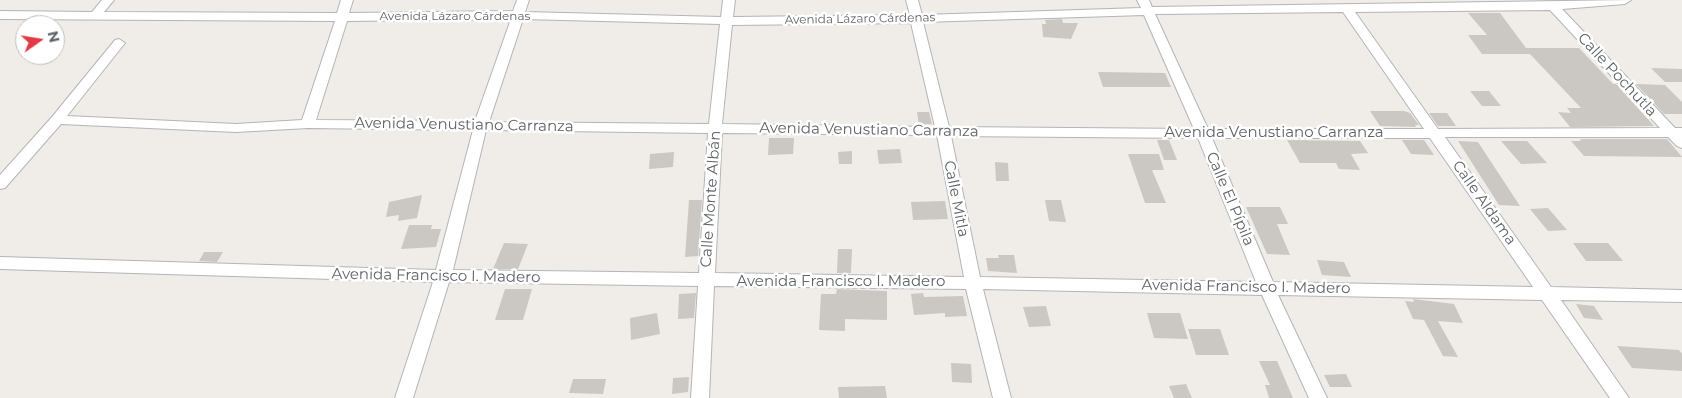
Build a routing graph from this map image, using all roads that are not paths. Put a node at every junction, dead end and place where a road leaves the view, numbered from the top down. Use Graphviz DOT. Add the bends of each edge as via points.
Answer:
graph roads {
  1 [pos="108,0"];
  2 [pos="347,0"];
  3 [pos="523,0"];
  4 [pos="729,0"];
  5 [pos="912,0"];
  6 [pos="1625,0"];
  7 [pos="1145,6"];
  8 [pos="1553,6"];
  9 [pos="1347,9"];
  10 [pos="0,15"];
  11 [pos="518,15"];
  12 [pos="94,16"];
  13 [pos="340,17"];
  14 [pos="916,19"];
  15 [pos="728,21"];
  16 [pos="119,43"];
  17 [pos="57,120"];
  18 [pos="308,124"];
  19 [pos="481,124"];
  20 [pos="716,128"];
  21 [pos="1434,131"];
  22 [pos="943,132"];
  23 [pos="1677,132"];
  24 [pos="1203,134"];
  25 [pos="1682,143"];
  26 [pos="0,184"];
  27 [pos="0,263"];
  28 [pos="443,276"];
  29 [pos="706,281"];
  30 [pos="973,283"];
  31 [pos="1267,288"];
  32 [pos="1547,293"];
  33 [pos="1682,296"];
  34 [pos="404,398"];
  35 [pos="700,398"];
  36 [pos="1002,398"];
  37 [pos="1318,398"];
  38 [pos="1620,398"];
  1 -- 12 [label="street"];
  2 -- 13 [label="street"];
  3 -- 11 [label="street"];
  4 -- 15 [label="street, Calle Monte Albán"];
  5 -- 14 [label="street, Calle Mitla"];
  6 -- 8 [label="street, Avenida Lázaro Cárdenas"];
  7 -- 9 [label="street, Avenida Lázaro Cárdenas"];
  7 -- 14 [label="street, Avenida Lázaro Cárdenas"];
  7 -- 24 [label="street, Calle El Pípila"];
  8 -- 9 [label="street, Avenida Lázaro Cárdenas"];
  8 -- 23 [label="street, Calle Pochutla"];
  9 -- 21 [label="street, Calle Aldama"];
  10 -- 12 [label="street, Avenida Lázaro Cárdenas"];
  11 -- 13 [label="street, Avenida Lázaro Cárdenas"];
  11 -- 15 [label="street, Avenida Lázaro Cárdenas"];
  11 -- 19 [label="street"];
  12 -- 13 [label="street, Avenida Lázaro Cárdenas"];
  13 -- 18 [label="street"];
  14 -- 15 [label="street, Avenida Lázaro Cárdenas"];
  14 -- 22 [label="street, Calle Mitla"];
  15 -- 20 [label="street, Calle Monte Albán"];
  16 -- 17 [label="street"];
  17 -- 18 [label="street, Avenida Venustiano Carranza" via="236,128"];
  17 -- 26 [label="street"];
  18 -- 19 [label="street, Avenida Venustiano Carranza"];
  19 -- 20 [label="street, Avenida Venustiano Carranza"];
  19 -- 28 [label="street"];
  20 -- 22 [label="street, Avenida Venustiano Carranza"];
  20 -- 29 [label="street, Calle Monte Albán"];
  21 -- 23 [label="street, Avenida Venustiano Carranza"];
  21 -- 24 [label="street, Avenida Venustiano Carranza"];
  21 -- 32 [label="street, Calle Aldama"];
  22 -- 24 [label="street, Avenida Venustiano Carranza"];
  22 -- 30 [label="street, Calle Mitla"];
  23 -- 25 [label="street, Calle Pochutla"];
  24 -- 31 [label="street, Calle El Pípila"];
  27 -- 28 [label="street, Avenida Francisco I. Madero"];
  28 -- 29 [label="street, Avenida Francisco I. Madero"];
  28 -- 34 [label="street"];
  29 -- 30 [label="street, Avenida Francisco I. Madero"];
  29 -- 35 [label="street, Calle Monte Albán"];
  30 -- 31 [label="street, Avenida Francisco I. Madero"];
  30 -- 36 [label="street, Calle Mitla"];
  31 -- 32 [label="street, Avenida Francisco I. Madero"];
  31 -- 37 [label="street, Calle El Pípila"];
  32 -- 33 [label="street, Avenida Francisco I. Madero"];
  32 -- 38 [label="street, Calle Aldama"];
}
